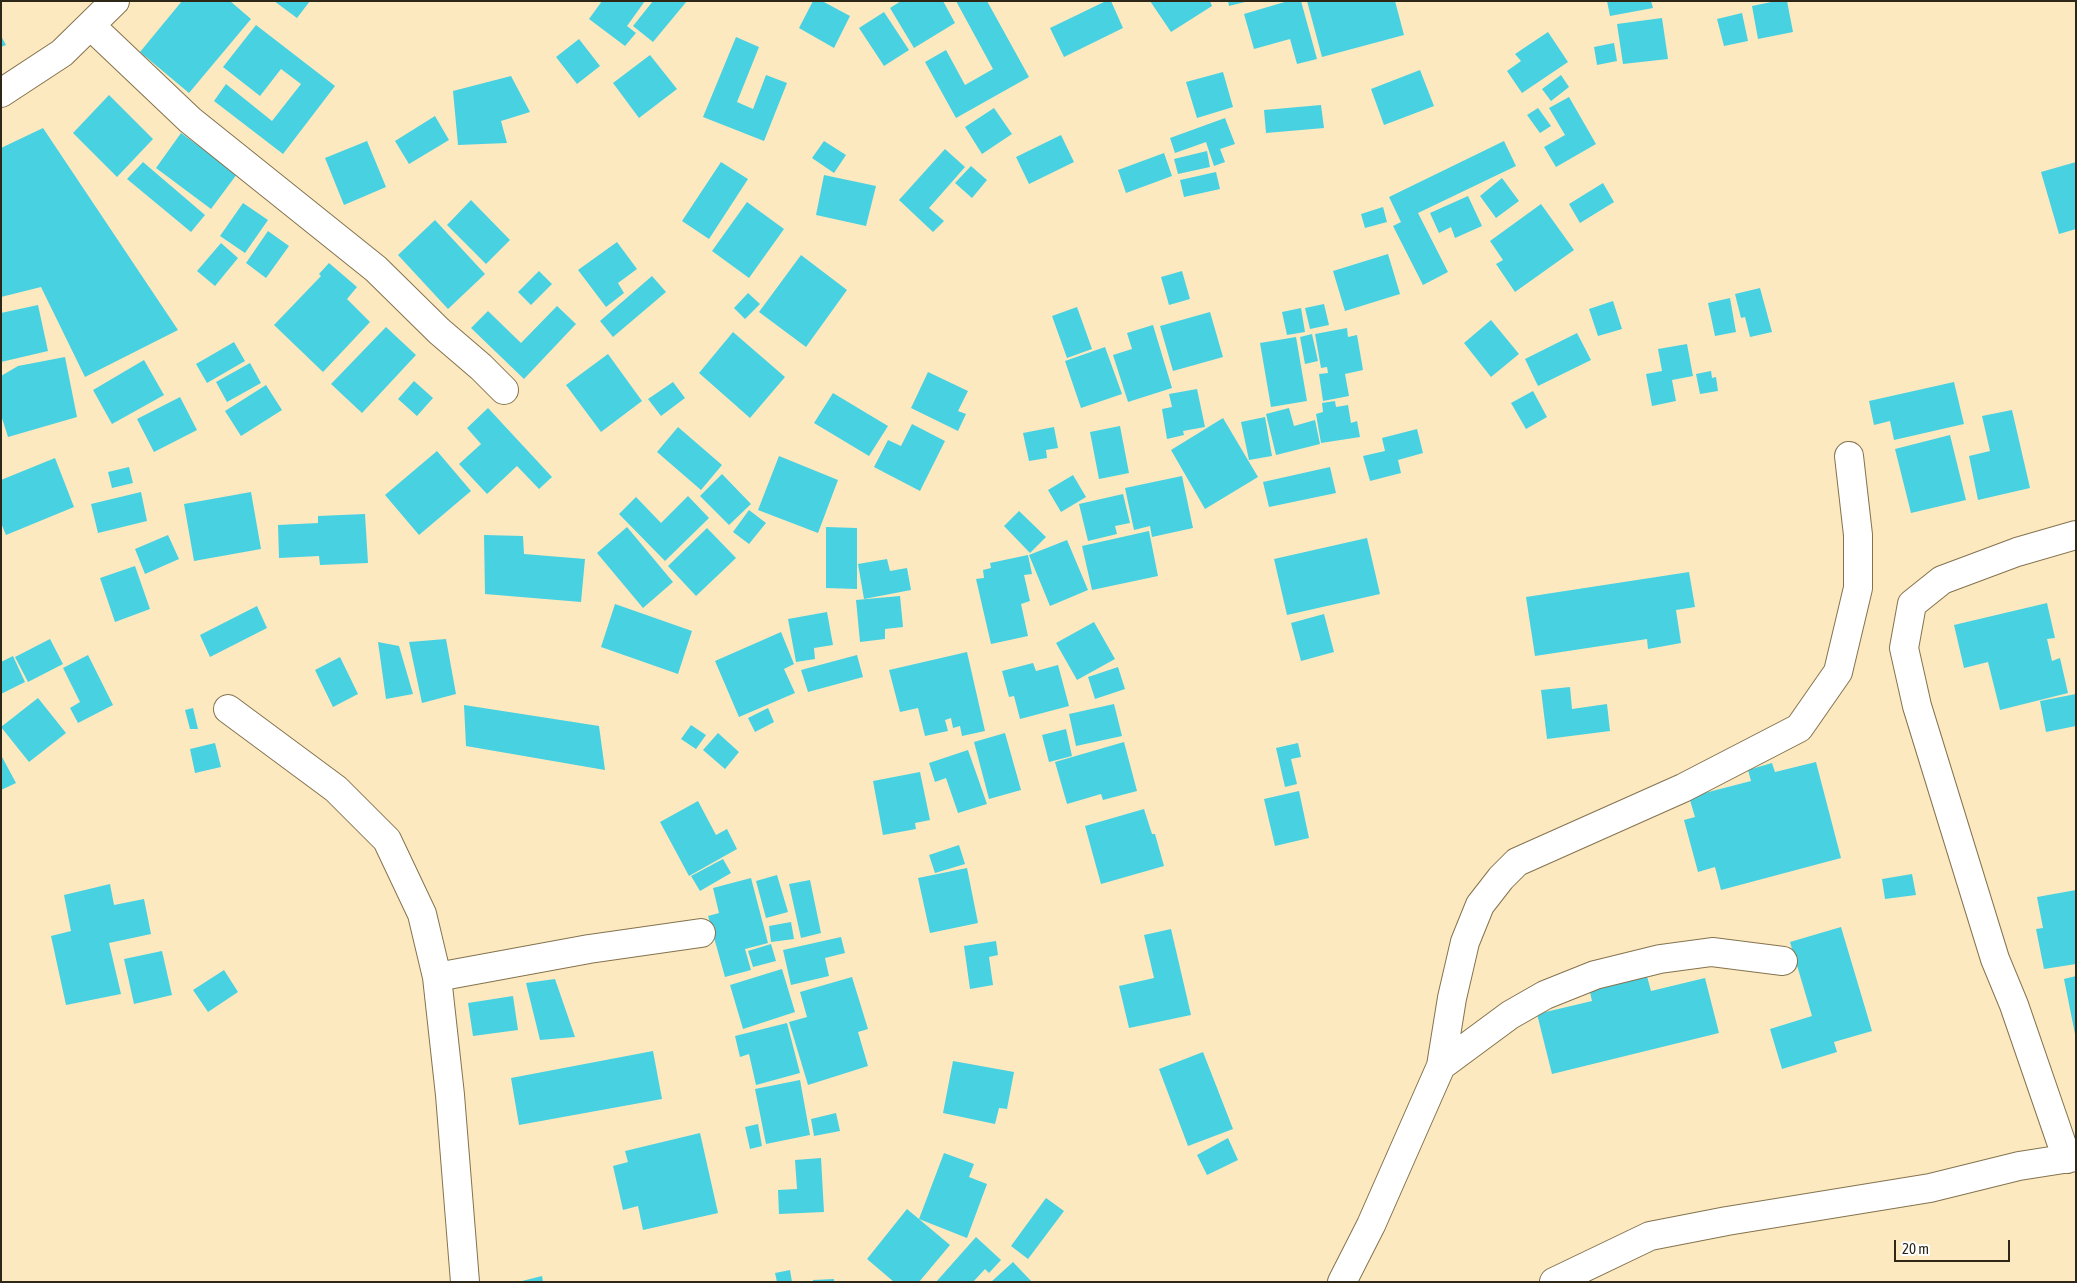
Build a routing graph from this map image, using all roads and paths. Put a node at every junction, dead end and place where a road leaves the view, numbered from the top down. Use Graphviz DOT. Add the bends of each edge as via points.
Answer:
graph roads {
  1 [pos="115,1"];
  2 [pos="91,26"];
  3 [pos="1,93"];
  4 [pos="504,390"];
  5 [pos="1849,456"];
  6 [pos="2076,535"];
  7 [pos="228,709"];
  8 [pos="701,933"];
  9 [pos="1783,961"];
  10 [pos="437,977"];
  11 [pos="1441,1066"];
  12 [pos="2072,1158"];
  13 [pos="465,1282"];
  14 [pos="1342,1282"];
  15 [pos="1554,1282"];
  1 -- 2 [label="street"];
  2 -- 3 [label="street" via="62,53"];
  2 -- 4 [label="street" via="196,126 376,269"];
  5 -- 11 [label="street" via="1858,535 1858,588 1838,672 1799,728 1683,788 1517,862 1480,905 1465,942"];
  6 -- 12 [label="street" via="2017,552 1942,580 1912,604 1904,648 1918,706 1995,959"];
  7 -- 10 [label="street" via="336,788 387,840 422,914"];
  8 -- 10 [label="street" via="580,950"];
  9 -- 11 [label="street" via="1712,952 1660,959 1595,975 1545,995 1510,1015"];
  10 -- 13 [label="street"];
  11 -- 14 [label="street" via="1371,1225"];
  12 -- 15 [label="street" via="2019,1166 1930,1188 1650,1236"];
}
